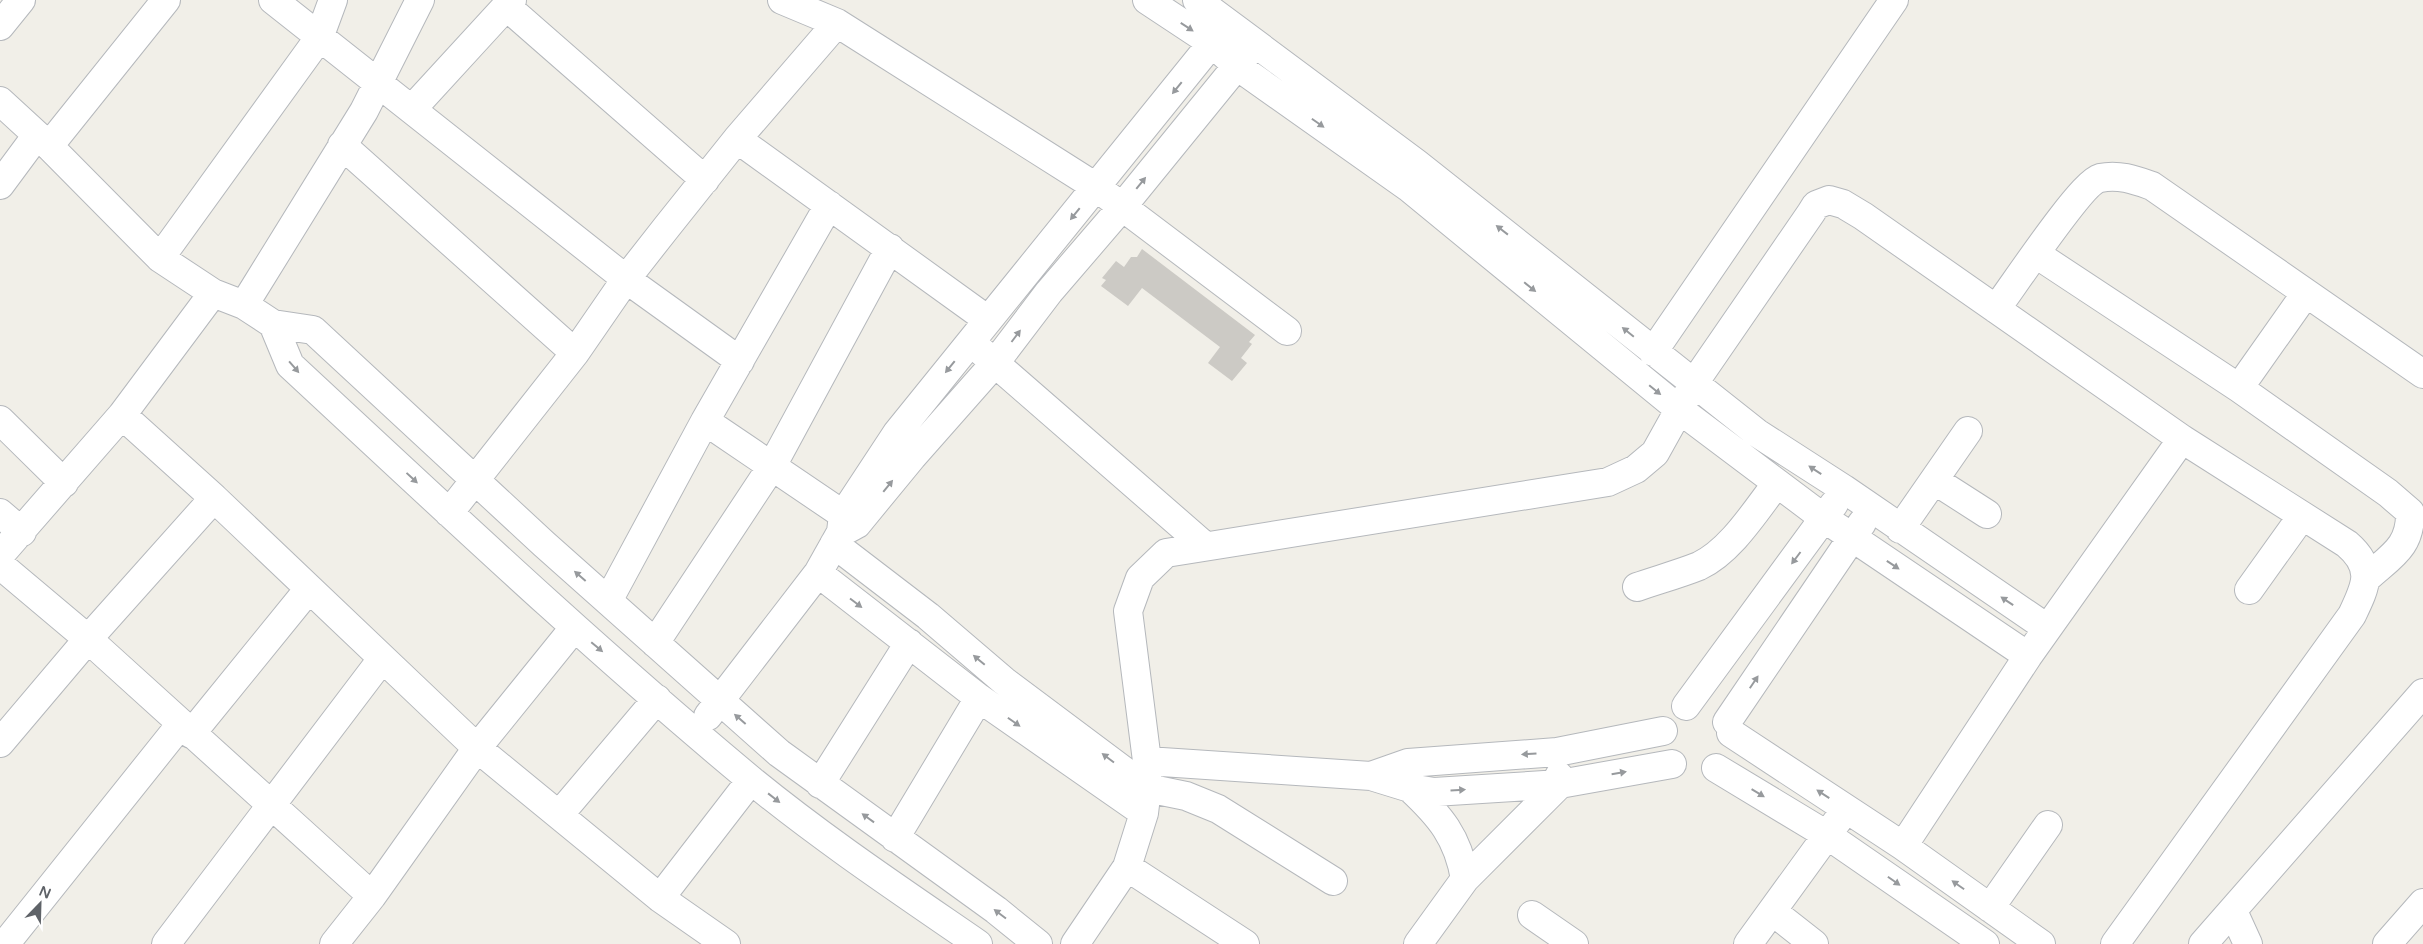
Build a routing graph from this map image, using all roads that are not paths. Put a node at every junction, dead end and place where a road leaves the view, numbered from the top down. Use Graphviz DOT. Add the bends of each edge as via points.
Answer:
graph roads {
  1 [pos="21,0"];
  2 [pos="166,0"];
  3 [pos="273,0"];
  4 [pos="333,0"];
  5 [pos="420,0"];
  6 [pos="782,0"];
  7 [pos="1147,0"];
  8 [pos="1197,0"];
  9 [pos="1894,0"];
  10 [pos="509,3"];
  11 [pos="1227,21"];
  12 [pos="837,23"];
  13 [pos="0,26"];
  14 [pos="319,38"];
  15 [pos="1212,43"];
  16 [pos="1254,44"];
  17 [pos="1237,66"];
  18 [pos="378,84"];
  19 [pos="0,101"];
  20 [pos="412,109"];
  21 [pos="737,139"];
  22 [pos="43,141"];
  23 [pos="342,145"];
  24 [pos="704,180"];
  25 [pos="0,185"];
  26 [pos="1096,187"];
  27 [pos="829,205"];
  28 [pos="1122,207"];
  29 [pos="890,248"];
  30 [pos="2036,254"];
  31 [pos="160,258"];
  32 [pos="626,279"];
  33 [pos="213,293"];
  34 [pos="2306,293"];
  35 [pos="244,305"];
  36 [pos="1996,309"];
  37 [pos="988,320"];
  38 [pos="273,324"];
  39 [pos="1287,331"];
  40 [pos="970,342"];
  41 [pos="1653,352"];
  42 [pos="575,353"];
  43 [pos="740,361"];
  44 [pos="995,363"];
  45 [pos="2423,374"];
  46 [pos="1694,383"];
  47 [pos="2239,388"];
  48 [pos="1680,410"];
  49 [pos="122,415"];
  50 [pos="0,420"];
  51 [pos="705,421"];
  52 [pos="1968,431"];
  53 [pos="2182,438"];
  54 [pos="772,466"];
  55 [pos="476,480"];
  56 [pos="1934,480"];
  57 [pos="1777,482"];
  58 [pos="64,483"];
  59 [pos="1844,489"];
  60 [pos="214,498"];
  61 [pos="1871,509"];
  62 [pos="0,513"];
  63 [pos="449,513"];
  64 [pos="1987,514"];
  65 [pos="2302,516"];
  66 [pos="1825,519"];
  67 [pos="844,529"];
  68 [pos="1900,529"];
  69 [pos="22,532"];
  70 [pos="1853,538"];
  71 [pos="1205,546"];
  72 [pos="0,555"];
  73 [pos="0,565"];
  74 [pos="818,573"];
  75 [pos="2366,578"];
  76 [pos="1637,587"];
  77 [pos="308,590"];
  78 [pos="2249,590"];
  79 [pos="608,601"];
  80 [pos="574,628"];
  81 [pos="2047,628"];
  82 [pos="88,639"];
  83 [pos="655,643"];
  84 [pos="909,643"];
  85 [pos="2028,656"];
  86 [pos="382,660"];
  87 [pos="2423,693"];
  88 [pos="979,698"];
  89 [pos="657,699"];
  90 [pos="718,701"];
  91 [pos="1686,706"];
  92 [pos="1729,728"];
  93 [pos="186,729"];
  94 [pos="1663,731"];
  95 [pos="696,732"];
  96 [pos="0,743"];
  97 [pos="477,748"];
  98 [pos="1557,752"];
  99 [pos="1672,764"];
  100 [pos="1716,768"];
  101 [pos="1409,776"];
  102 [pos="751,780"];
  103 [pos="820,784"];
  104 [pos="1560,784"];
  105 [pos="1146,787"];
  106 [pos="271,805"];
  107 [pos="1846,809"];
  108 [pos="559,815"];
  109 [pos="2048,825"];
  110 [pos="1827,835"];
  111 [pos="895,838"];
  112 [pos="1903,846"];
  113 [pos="1127,867"];
  114 [pos="1465,879"];
  115 [pos="1333,881"];
  116 [pos="372,896"];
  117 [pos="660,898"];
  118 [pos="2423,903"];
  119 [pos="1990,908"];
  120 [pos="2233,910"];
  121 [pos="1772,911"];
  122 [pos="1532,915"];
  123 [pos="9,938"];
  124 [pos="166,944"];
  125 [pos="334,944"];
  126 [pos="726,944"];
  127 [pos="978,944"];
  128 [pos="1038,944"];
  129 [pos="1075,944"];
  130 [pos="1245,944"];
  131 [pos="1418,944"];
  132 [pos="1574,944"];
  133 [pos="1748,944"];
  134 [pos="1814,944"];
  135 [pos="1985,944"];
  136 [pos="2041,944"];
  137 [pos="2115,944"];
  138 [pos="2203,944"];
  139 [pos="2248,944"];
  140 [pos="2387,944"];
  1 -- 13 [label="street"];
  2 -- 22 [label="street"];
  3 -- 14 [label="street"];
  4 -- 14 [label="street"];
  5 -- 18 [label="street"];
  6 -- 12 [label="street"];
  7 -- 15 [label="street, one-way"];
  8 -- 11 [label="street"];
  9 -- 41 [label="street"];
  10 -- 20 [label="street"];
  10 -- 24 [label="street"];
  11 -- 15 [label="street"];
  11 -- 16 [label="street"];
  12 -- 21 [label="street"];
  12 -- 26 [label="street"];
  14 -- 18 [label="street"];
  14 -- 31 [label="street"];
  15 -- 17 [label="street"];
  15 -- 26 [label="street, one-way"];
  16 -- 17 [label="street"];
  41 -- 16 [label="street, one-way" via="1416,162"];
  28 -- 17 [label="street, one-way"];
  17 -- 48 [label="street, one-way" via="1408,187"];
  18 -- 20 [label="street"];
  18 -- 23 [label="street"];
  19 -- 22 [label="street"];
  20 -- 32 [label="street"];
  21 -- 24 [label="street"];
  21 -- 27 [label="street"];
  22 -- 25 [label="street"];
  22 -- 31 [label="street"];
  23 -- 35 [label="street"];
  23 -- 42 [label="street"];
  24 -- 32 [label="street"];
  26 -- 28 [label="street"];
  26 -- 37 [label="street, one-way"];
  27 -- 29 [label="street"];
  27 -- 43 [label="street"];
  28 -- 39 [label="street"];
  44 -- 28 [label="street, one-way" via="1049,292"];
  29 -- 37 [label="street"];
  29 -- 54 [label="street"];
  30 -- 34 [label="street" via="2077,198 2098,178 2125,177 2152,186"];
  30 -- 36 [label="street"];
  30 -- 47 [label="street"];
  31 -- 33 [label="street"];
  32 -- 42 [label="street"];
  32 -- 43 [label="street"];
  33 -- 35 [label="street"];
  33 -- 49 [label="street"];
  34 -- 45 [label="street"];
  34 -- 47 [label="street"];
  35 -- 38 [label="street"];
  36 -- 46 [label="street" via="1843,204 1836,200 1822,202 1810,213"];
  36 -- 53 [label="street"];
  37 -- 40 [label="street"];
  38 -- 55 [label="street" via="313,330"];
  38 -- 63 [label="street, one-way" via="290,365"];
  40 -- 44 [label="street"];
  40 -- 67 [label="street, one-way" via="897,433"];
  41 -- 46 [label="street"];
  42 -- 55 [label="street"];
  43 -- 51 [label="street"];
  67 -- 44 [label="street, one-way"];
  44 -- 71 [label="street"];
  46 -- 48 [label="street"];
  59 -- 46 [label="street, one-way" via="1757,433"];
  47 -- 75 [label="street" via="2410,512 2410,530 2400,548"];
  48 -- 57 [label="street"];
  48 -- 71 [label="street" via="1655,453 1636,469 1608,482"];
  49 -- 58 [label="street"];
  49 -- 60 [label="street"];
  50 -- 58 [label="street"];
  51 -- 54 [label="street"];
  51 -- 79 [label="street"];
  52 -- 56 [label="street"];
  53 -- 65 [label="street"];
  53 -- 81 [label="street"];
  54 -- 67 [label="street"];
  54 -- 83 [label="street"];
  55 -- 63 [label="street"];
  79 -- 55 [label="street, one-way"];
  56 -- 64 [label="street"];
  56 -- 68 [label="street"];
  57 -- 66 [label="street"];
  57 -- 76 [label="street" via="1744,527 1719,551 1700,565"];
  58 -- 69 [label="street"];
  59 -- 61 [label="street"];
  59 -- 66 [label="street"];
  60 -- 77 [label="street"];
  60 -- 82 [label="street"];
  61 -- 68 [label="street"];
  61 -- 70 [label="street"];
  62 -- 69 [label="street"];
  63 -- 80 [label="street"];
  65 -- 75 [label="street" via="2357,553 2364,562"];
  65 -- 78 [label="street"];
  66 -- 70 [label="street"];
  66 -- 91 [label="street, one-way"];
  67 -- 74 [label="street"];
  105 -- 67 [label="street, one-way" via="1004,680 928,616"];
  81 -- 68 [label="street, one-way"];
  69 -- 72 [label="street"];
  70 -- 85 [label="street, one-way"];
  92 -- 70 [label="street, one-way"];
  71 -- 105 [label="street" via="1166,552 1140,578 1128,611"];
  73 -- 82 [label="street"];
  74 -- 84 [label="street, one-way"];
  74 -- 90 [label="street"];
  75 -- 137 [label="street" via="2352,615"];
  77 -- 86 [label="street"];
  77 -- 93 [label="street"];
  79 -- 83 [label="street"];
  80 -- 89 [label="street, one-way"];
  80 -- 97 [label="street"];
  81 -- 85 [label="street"];
  82 -- 93 [label="street"];
  82 -- 96 [label="street"];
  83 -- 90 [label="street"];
  84 -- 88 [label="street"];
  84 -- 103 [label="street"];
  85 -- 112 [label="street"];
  86 -- 97 [label="street"];
  86 -- 106 [label="street"];
  87 -- 120 [label="street"];
  88 -- 105 [label="street, one-way"];
  88 -- 111 [label="street"];
  89 -- 95 [label="street"];
  89 -- 108 [label="street"];
  90 -- 95 [label="street"];
  103 -- 90 [label="street, one-way"];
  91 -- 92 [label="street" via="1709,707 1719,713"];
  91 -- 94 [label="street" via="1667,720"];
  92 -- 100 [label="street" via="1728,752"];
  107 -- 92 [label="street, one-way"];
  93 -- 106 [label="street"];
  93 -- 123 [label="street"];
  94 -- 98 [label="street"];
  94 -- 99 [label="street" via="1662,743"];
  95 -- 102 [label="street"];
  97 -- 108 [label="street"];
  97 -- 116 [label="street"];
  98 -- 101 [label="street, one-way"];
  98 -- 104 [label="street"];
  99 -- 100 [label="street" via="1694,774"];
  104 -- 99 [label="street, one-way"];
  100 -- 110 [label="street, one-way"];
  101 -- 104 [label="street, one-way" via="1434,792"];
  101 -- 105 [label="street"];
  101 -- 114 [label="street" via="1447,828 1462,856"];
  102 -- 117 [label="street"];
  102 -- 127 [label="street, one-way" via="854,858"];
  111 -- 103 [label="street, one-way"];
  104 -- 114 [label="street"];
  105 -- 113 [label="street"];
  105 -- 115 [label="street" via="1186,796 1218,809"];
  106 -- 116 [label="street"];
  106 -- 124 [label="street"];
  107 -- 110 [label="street"];
  107 -- 112 [label="street"];
  108 -- 117 [label="street"];
  109 -- 119 [label="street"];
  110 -- 121 [label="street"];
  110 -- 135 [label="street, one-way"];
  128 -- 111 [label="street, one-way"];
  119 -- 112 [label="street, one-way"];
  113 -- 129 [label="street"];
  113 -- 130 [label="street"];
  114 -- 131 [label="street"];
  116 -- 125 [label="street"];
  117 -- 126 [label="street"];
  118 -- 140 [label="street"];
  119 -- 136 [label="street"];
  120 -- 138 [label="street"];
  120 -- 139 [label="street"];
  121 -- 133 [label="street"];
  121 -- 134 [label="street"];
  122 -- 132 [label="street"];
}
